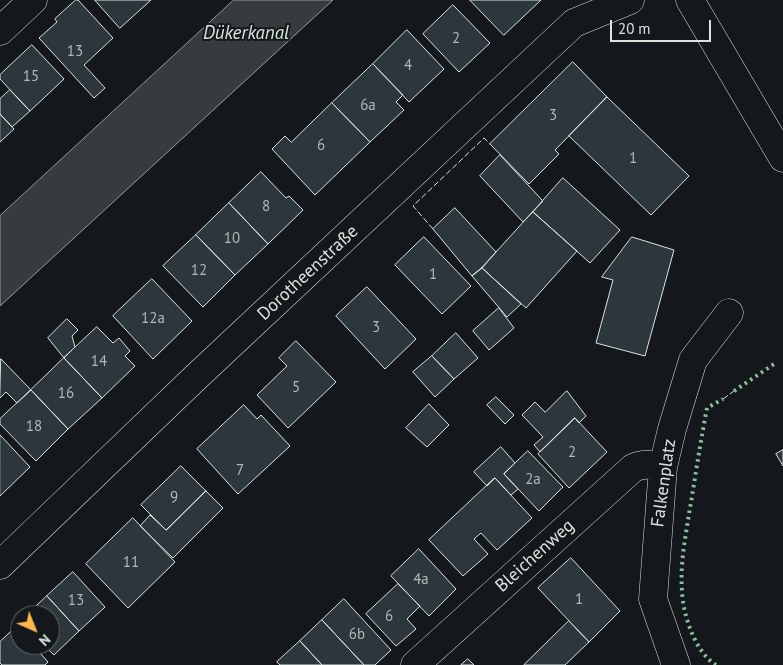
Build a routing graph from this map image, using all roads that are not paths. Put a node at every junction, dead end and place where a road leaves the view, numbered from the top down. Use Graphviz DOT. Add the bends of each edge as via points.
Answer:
graph roads {
  1 [pos="33,0"];
  2 [pos="630,0"];
  3 [pos="690,0"];
  4 [pos="0,30"];
  5 [pos="783,158"];
  6 [pos="729,313"];
  7 [pos="663,467"];
  8 [pos="0,565"];
  9 [pos="415,665"];
  10 [pos="676,665"];
  1 -- 4 [label="street"];
  2 -- 8 [label="street, Dorotheenstraße" via="574,23"];
  3 -- 5 [label="street"];
  6 -- 7 [label="street, Falkenplatz" via="693,360"];
  7 -- 9 [label="street, Bleichenweg" via="640,465 633,468"];
  7 -- 10 [label="street, Falkenplatz" via="653,599"];
}
